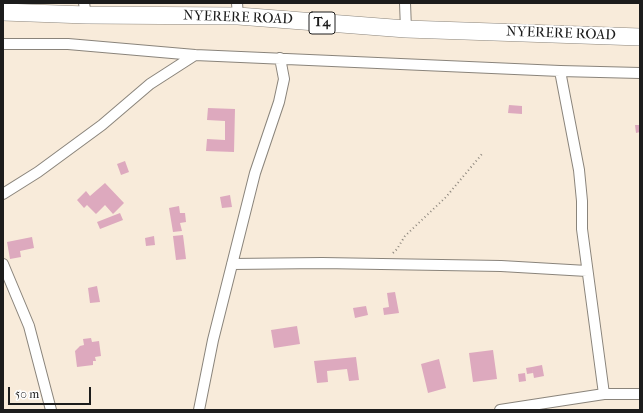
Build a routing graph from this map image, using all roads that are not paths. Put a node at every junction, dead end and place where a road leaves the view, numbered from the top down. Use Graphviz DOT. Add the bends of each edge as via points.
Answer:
graph roads {
  1 [pos="405,3"];
  2 [pos="85,9"];
  3 [pos="238,10"];
  4 [pos="3,12"];
  5 [pos="406,29"];
  6 [pos="640,37"];
  7 [pos="3,44"];
  8 [pos="195,55"];
  9 [pos="280,58"];
  10 [pos="560,71"];
  11 [pos="640,73"];
  12 [pos="3,194"];
  13 [pos="3,264"];
  14 [pos="232,264"];
  15 [pos="587,271"];
  16 [pos="604,394"];
  17 [pos="640,394"];
  18 [pos="51,410"];
  19 [pos="199,410"];
  20 [pos="500,410"];
  1 -- 5 [label="street"];
  2 -- 3 [label="highway, NYERERE ROAD / T4"];
  2 -- 4 [label="highway, NYERERE ROAD / T4"];
  3 -- 5 [label="highway, NYERERE ROAD / T4"];
  5 -- 6 [label="highway, NYERERE ROAD / T4"];
  7 -- 8 [label="street" via="68,44"];
  8 -- 9 [label="street"];
  8 -- 12 [label="street" via="150,84 102,125"];
  9 -- 10 [label="street"];
  9 -- 14 [label="street" via="284,79 279,102 255,173"];
  10 -- 11 [label="street"];
  10 -- 15 [label="street" via="579,170"];
  13 -- 18 [label="street" via="29,326"];
  14 -- 15 [label="street" via="501,266"];
  14 -- 19 [label="street"];
  15 -- 16 [label="street"];
  16 -- 17 [label="street"];
  16 -- 20 [label="street"];
}
